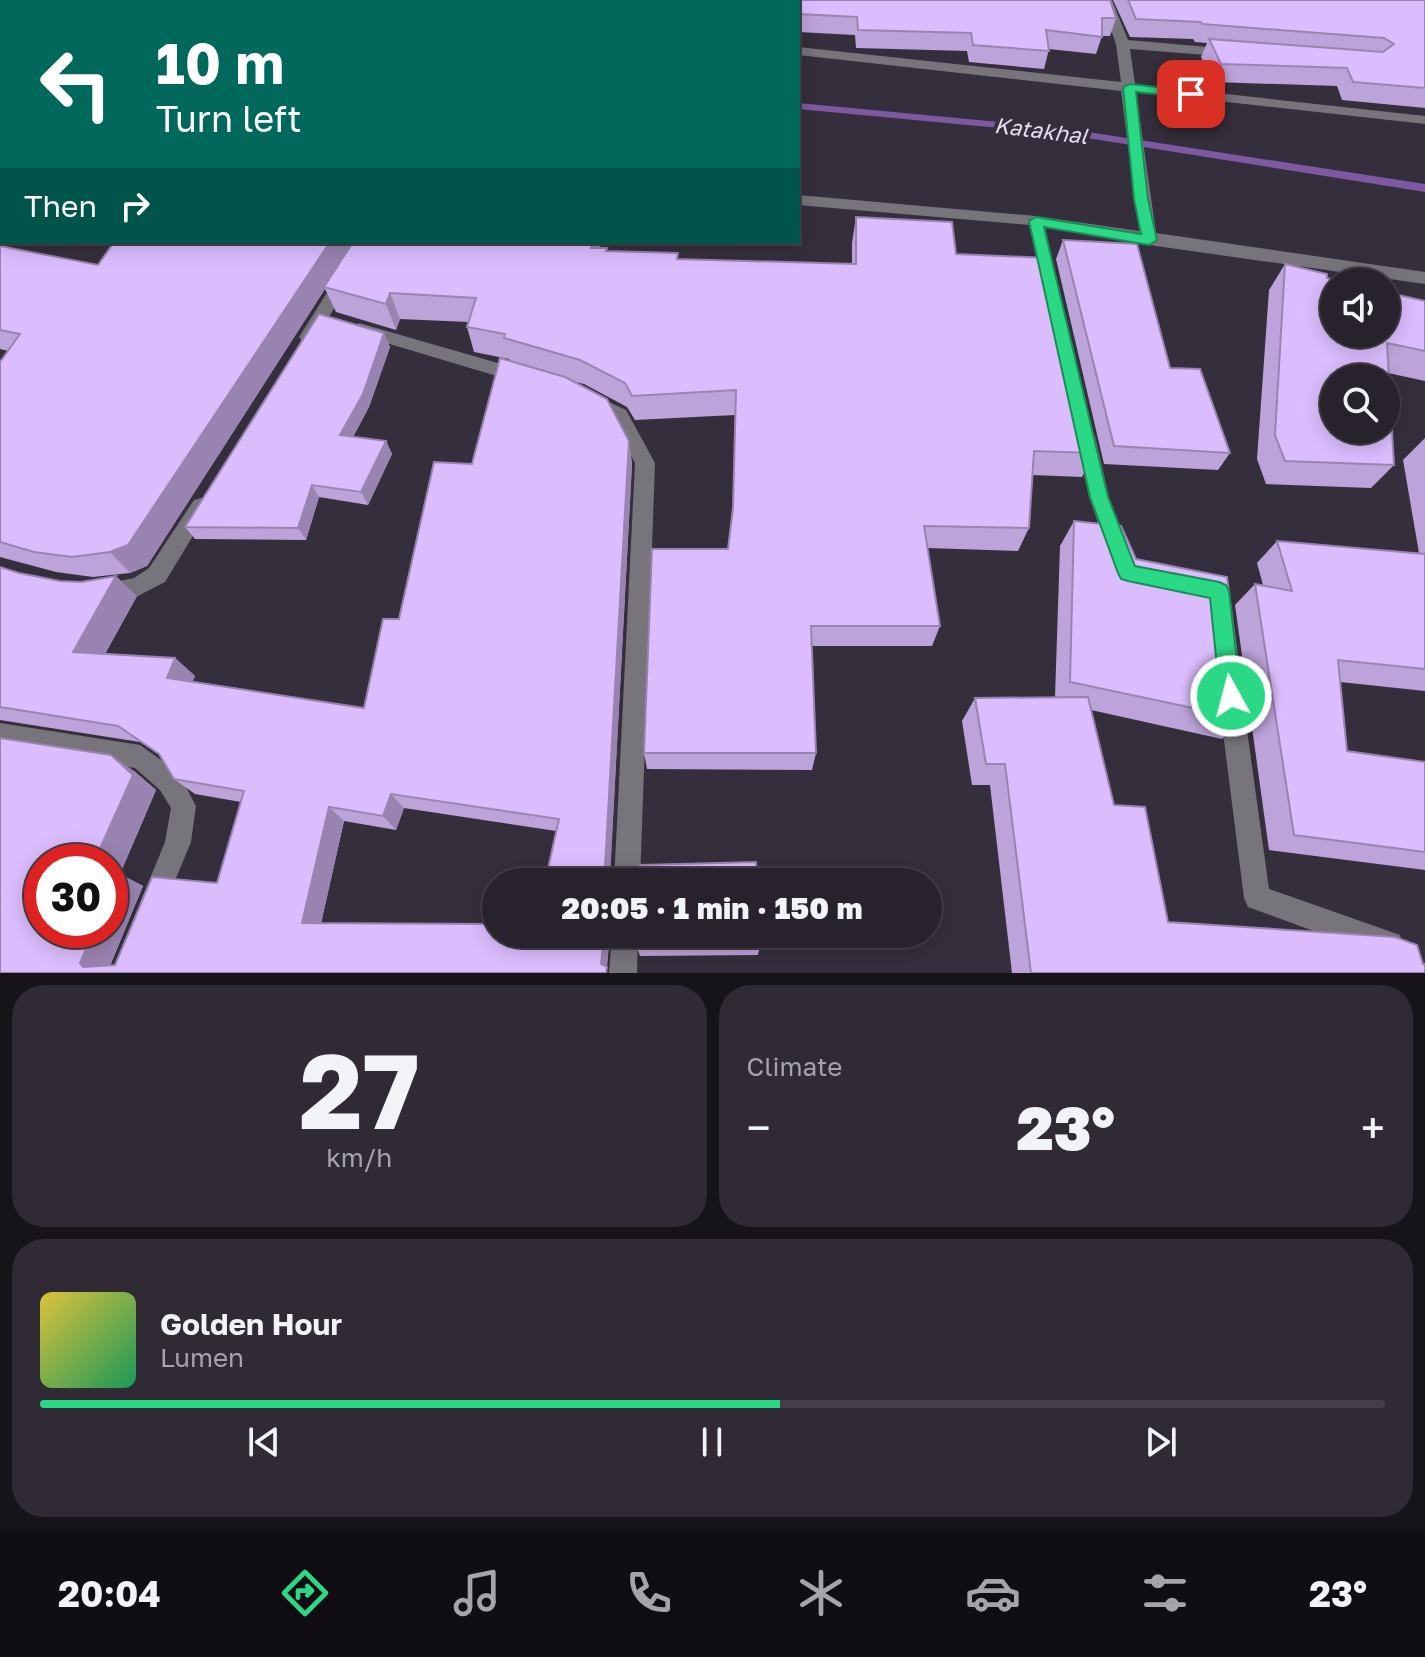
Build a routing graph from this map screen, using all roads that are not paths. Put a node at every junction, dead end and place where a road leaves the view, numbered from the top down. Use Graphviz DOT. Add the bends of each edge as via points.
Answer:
graph roads {
  1 [pos="1106,0"];
  2 [pos="1123,44"];
  3 [pos="800,51"];
  4 [pos="1246,54"];
  5 [pos="1130,93"];
  6 [pos="1425,120"];
  7 [pos="800,200"];
  8 [pos="1036,221"];
  9 [pos="1149,240"];
  10 [pos="366,244"];
  11 [pos="1425,278"];
  12 [pos="1056,310"];
  13 [pos="321,317"];
  14 [pos="296,356"];
  15 [pos="546,384"];
  16 [pos="576,392"];
  17 [pos="1079,412"];
  18 [pos="213,487"];
  19 [pos="1128,573"];
  20 [pos="87,590"];
  21 [pos="1229,683"];
  22 [pos="0,735"];
  23 [pos="628,868"];
  24 [pos="142,929"];
  25 [pos="624,948"];
  26 [pos="623,973"];
  27 [pos="1398,973"];
  1 -- 2 [label="street"];
  2 -- 4 [label="street"];
  2 -- 5 [label="street"];
  3 -- 5 [label="street"];
  5 -- 6 [label="street"];
  5 -- 9 [label="street"];
  7 -- 8 [label="street"];
  8 -- 9 [label="street"];
  8 -- 12 [label="street"];
  9 -- 11 [label="street"];
  10 -- 13 [label="street"];
  13 -- 14 [label="street"];
  13 -- 15 [label="street"];
  16 -- 23 [label="street" via="619,415 645,463"];
  17 -- 19 [label="street" via="1099,497"];
  18 -- 20 [label="street" via="157,575 138,587"];
  21 -- 27 [label="street" via="1257,898 1390,945"];
  22 -- 24 [label="street" via="140,757 169,781 184,806 180,830"];
  25 -- 26 [label="street"];
}
